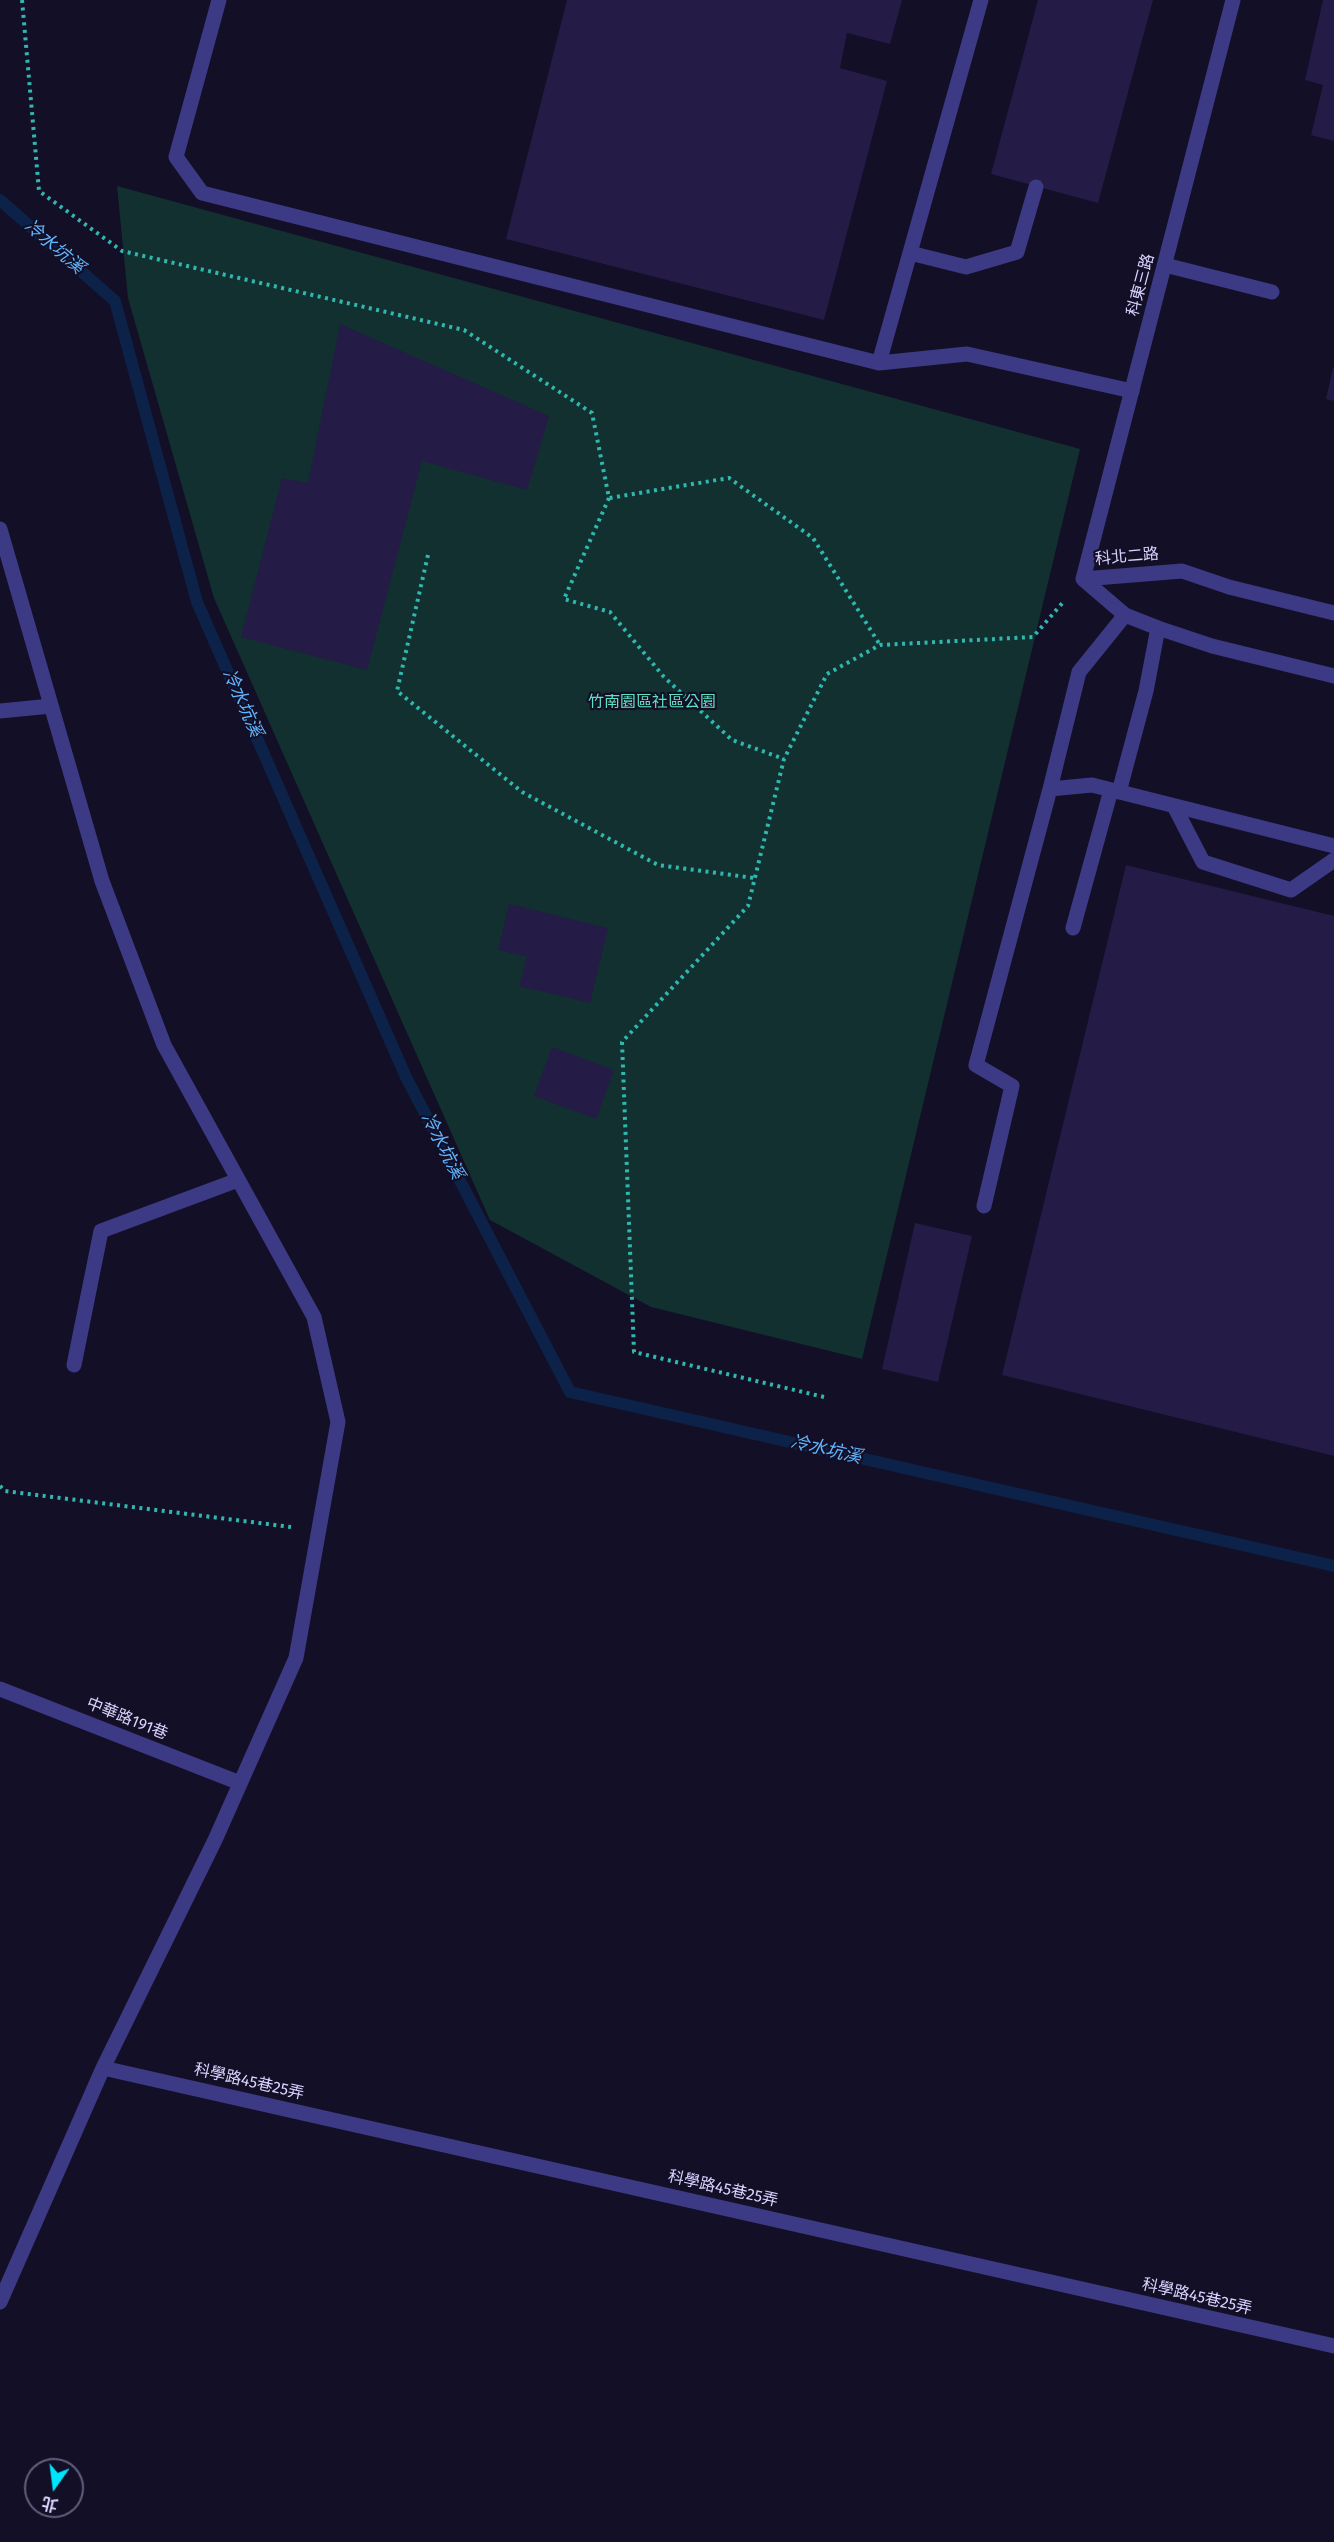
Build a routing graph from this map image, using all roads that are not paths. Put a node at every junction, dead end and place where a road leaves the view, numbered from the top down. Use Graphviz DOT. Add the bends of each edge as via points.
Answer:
graph roads {
  1 [pos="219,0"];
  2 [pos="981,0"];
  3 [pos="1233,0"];
  4 [pos="1036,187"];
  5 [pos="910,253"];
  6 [pos="1165,265"];
  7 [pos="1272,292"];
  8 [pos="879,363"];
  9 [pos="1132,391"];
  10 [pos="0,529"];
  11 [pos="1083,579"];
  12 [pos="1334,613"];
  13 [pos="1125,615"];
  14 [pos="1158,628"];
  15 [pos="1334,676"];
  16 [pos="51,706"];
  17 [pos="0,711"];
  18 [pos="1050,789"];
  19 [pos="1115,791"];
  20 [pos="1174,806"];
  21 [pos="1334,846"];
  22 [pos="1334,860"];
  23 [pos="1073,928"];
  24 [pos="238,1180"];
  25 [pos="984,1206"];
  26 [pos="74,1365"];
  27 [pos="0,1689"];
  28 [pos="240,1784"];
  29 [pos="103,2068"];
  30 [pos="0,2302"];
  31 [pos="1334,2346"];
  1 -- 8 [label="street" via="176,157 202,193"];
  2 -- 5 [label="street"];
  3 -- 6 [label="street, 科東三路"];
  4 -- 5 [label="street" via="1017,252 966,267"];
  5 -- 8 [label="street"];
  6 -- 7 [label="street"];
  6 -- 9 [label="street, 科東三路"];
  8 -- 9 [label="street" via="967,354"];
  9 -- 11 [label="street, 科東三路"];
  10 -- 16 [label="street"];
  11 -- 12 [label="street, 科北二路" via="1182,571"];
  11 -- 13 [label="street, 科北二路"];
  13 -- 14 [label="street, 科北二路"];
  13 -- 18 [label="street" via="1079,672"];
  14 -- 15 [label="street, 科北二路" via="1212,646"];
  14 -- 19 [label="street" via="1146,691"];
  16 -- 17 [label="street"];
  16 -- 24 [label="street" via="102,881 164,1045"];
  18 -- 19 [label="street" via="1092,785"];
  18 -- 25 [label="street" via="976,1065 1012,1086"];
  19 -- 20 [label="street"];
  19 -- 23 [label="street"];
  20 -- 21 [label="street"];
  20 -- 22 [label="street" via="1203,862 1291,890"];
  24 -- 26 [label="street" via="101,1231"];
  24 -- 28 [label="street" via="314,1317 338,1422 296,1658"];
  27 -- 28 [label="street, 中華路191巷"];
  28 -- 29 [label="street"];
  29 -- 30 [label="street"];
  29 -- 31 [label="street, 科學路45巷25弄"];
}
